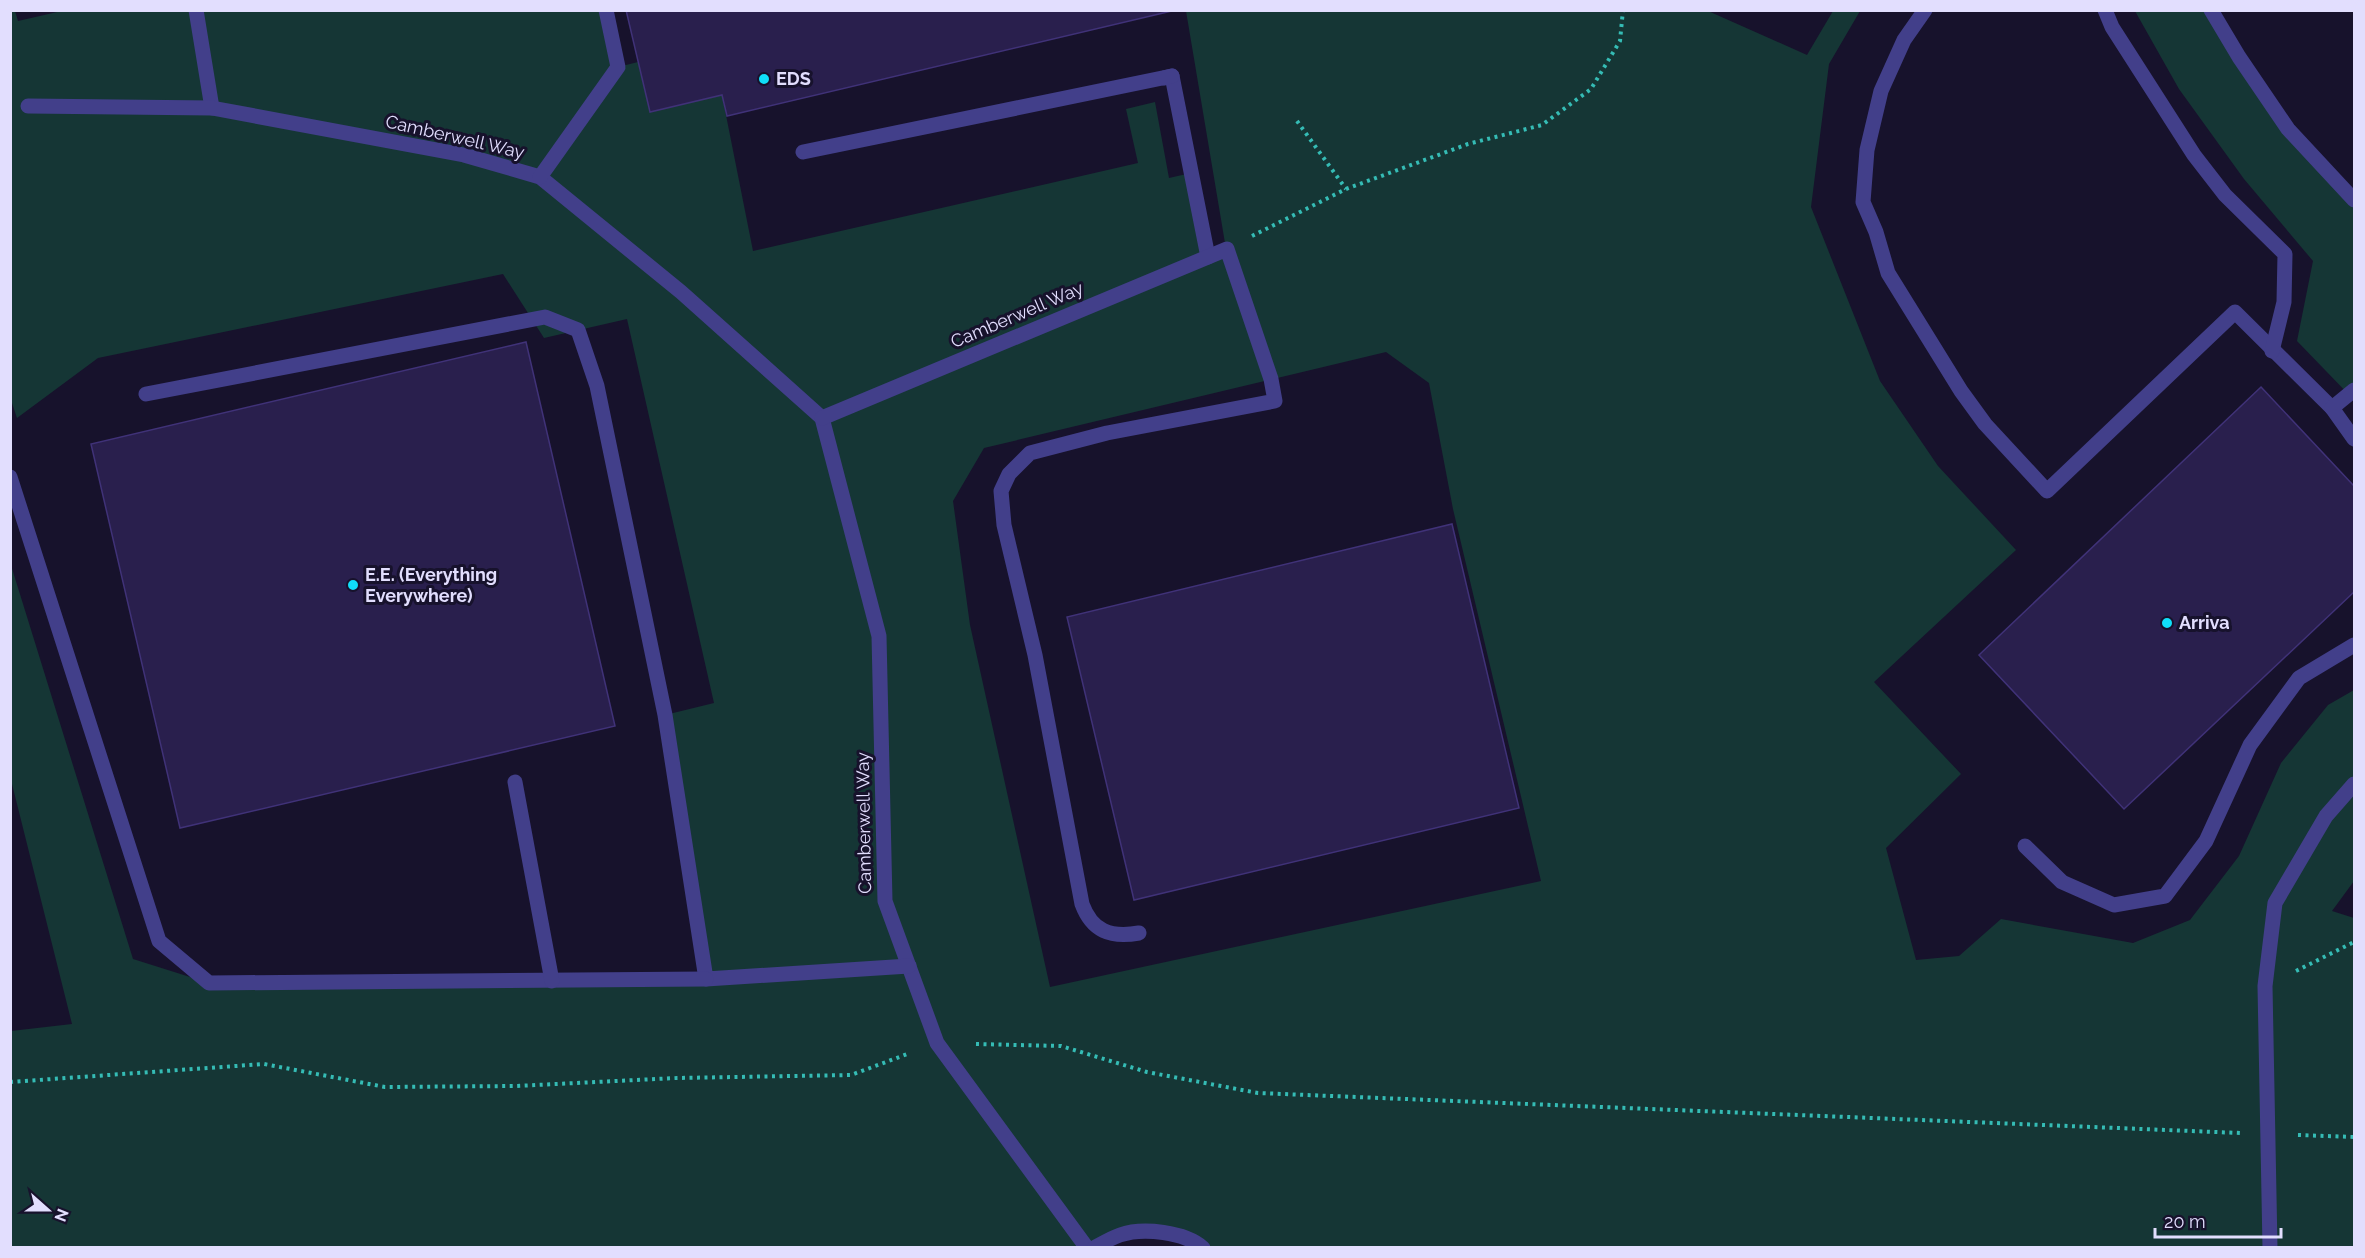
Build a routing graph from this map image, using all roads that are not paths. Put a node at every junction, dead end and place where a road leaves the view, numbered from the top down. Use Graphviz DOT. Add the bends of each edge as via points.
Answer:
graph roads {
  1 [pos="196,10"];
  2 [pos="606,10"];
  3 [pos="1925,10"];
  4 [pos="2105,10"];
  5 [pos="2211,10"];
  6 [pos="1172,76"];
  7 [pos="1121,89"];
  8 [pos="28,106"];
  9 [pos="212,108"];
  10 [pos="802,152"];
  11 [pos="540,177"];
  12 [pos="2355,200"];
  13 [pos="1208,257"];
  14 [pos="2272,351"];
  15 [pos="2355,390"];
  16 [pos="146,394"];
  17 [pos="2332,408"];
  18 [pos="822,418"];
  19 [pos="2355,439"];
  20 [pos="10,477"];
  21 [pos="2355,645"];
  22 [pos="515,782"];
  23 [pos="2355,784"];
  24 [pos="2025,846"];
  25 [pos="1139,933"];
  26 [pos="909,966"];
  27 [pos="706,979"];
  28 [pos="552,981"];
  29 [pos="1087,1248"];
  30 [pos="1094,1248"];
  31 [pos="1203,1248"];
  32 [pos="2271,1248"];
  1 -- 9 [label="street"];
  2 -- 11 [label="street" via="618,67"];
  3 -- 14 [label="street" via="1904,39 1881,91 1867,150 1863,202 1888,273 1961,391 1984,424 2048,491 2235,312"];
  4 -- 14 [label="street" via="2194,155 2225,195 2285,254 2284,302"];
  5 -- 12 [label="street" via="2288,129"];
  6 -- 7 [label="street"];
  6 -- 10 [label="street"];
  6 -- 13 [label="street"];
  8 -- 9 [label="street, Camberwell Way"];
  9 -- 11 [label="street, Camberwell Way" via="464,155"];
  11 -- 18 [label="street, Camberwell Way" via="681,291"];
  13 -- 18 [label="street, Camberwell Way"];
  13 -- 25 [label="street, Camberwell Way" via="1227,249 1275,401 1107,433 1030,453 1009,474 1001,491 1004,525 1035,655 1082,904 1088,920 1102,930 1123,936"];
  14 -- 17 [label="street"];
  15 -- 17 [label="street"];
  16 -- 27 [label="street" via="545,317 578,330 597,386 665,715"];
  17 -- 19 [label="street"];
  18 -- 26 [label="street, Camberwell Way" via="879,636 885,901"];
  20 -- 28 [label="street" via="159,941 209,983"];
  21 -- 24 [label="street" via="2299,678 2250,745 2206,841 2165,896 2114,905 2062,882"];
  22 -- 28 [label="street"];
  23 -- 32 [label="street" via="2326,816 2275,903 2265,986"];
  26 -- 27 [label="street"];
  26 -- 29 [label="street, Camberwell Way" via="938,1043"];
  27 -- 28 [label="street"];
  30 -- 31 [label="street" via="1137,1231 1171,1233"];
}
